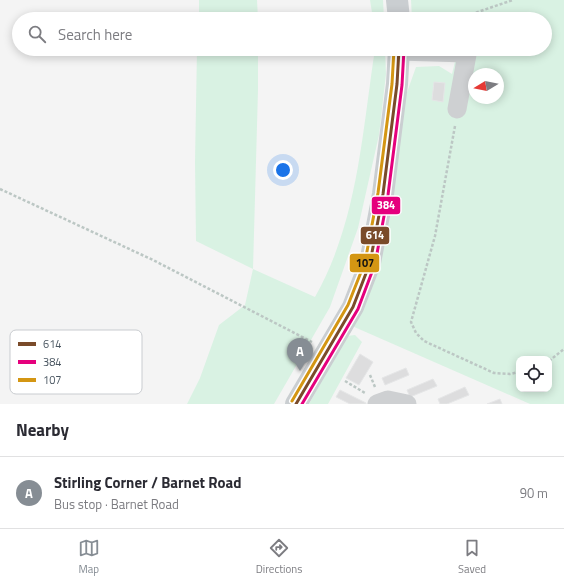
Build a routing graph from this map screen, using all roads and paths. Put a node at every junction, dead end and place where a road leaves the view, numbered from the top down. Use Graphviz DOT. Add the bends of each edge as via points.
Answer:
graph roads {
  1 [pos="397,0"];
  2 [pos="513,0"];
  3 [pos="398,12"];
  4 [pos="477,12"];
  5 [pos="398,56"];
  6 [pos="466,56"];
  7 [pos="457,109"];
  8 [pos="0,189"];
  9 [pos="564,349"];
  10 [pos="329,350"];
  11 [pos="552,359"];
  12 [pos="516,373"];
  13 [pos="296,404"];
  14 [pos="377,404"];
  15 [pos="407,404"];
  1 -- 3 [label="main road"];
  2 -- 4 [label="path"];
  5 -- 10 [label="main road" via="397,84 383,194 370,262 353,307"];
  6 -- 7 [label="street"];
  7 -- 12 [label="path" via="434,236 411,322 416,334 424,341 494,373"];
  8 -- 10 [label="path" via="153,260"];
  9 -- 11 [label="path"];
  10 -- 13 [label="main road"];
  14 -- 15 [label="street" via="388,400"];
}
